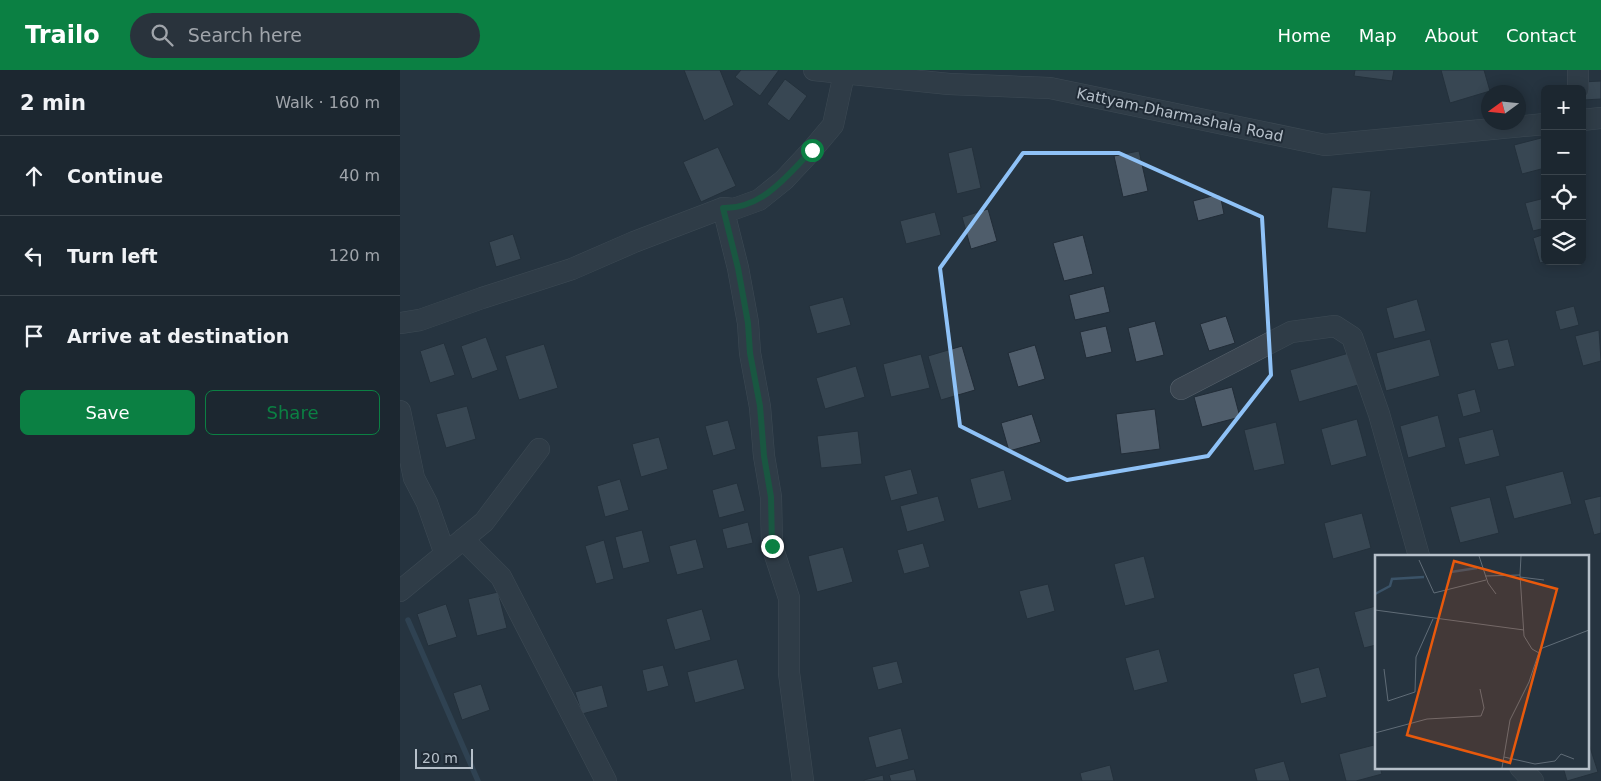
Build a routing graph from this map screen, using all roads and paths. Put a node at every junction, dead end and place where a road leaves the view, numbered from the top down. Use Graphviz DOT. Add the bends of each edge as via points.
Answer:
graph roads {
  1 [pos="814,70"];
  2 [pos="1578,70"];
  3 [pos="844,74"];
  4 [pos="1578,85"];
  5 [pos="1601,118"];
  6 [pos="1586,120"];
  7 [pos="1541,124"];
  8 [pos="723,208"];
  9 [pos="400,322"];
  10 [pos="1181,389"];
  11 [pos="400,411"];
  12 [pos="539,449"];
  13 [pos="463,539"];
  14 [pos="445,554"];
  15 [pos="1419,555"];
  16 [pos="400,591"];
  17 [pos="1521,768"];
  18 [pos="606,781"];
  19 [pos="803,781"];
  20 [pos="1533,781"];
  1 -- 3 [label="street, Kattyam-Dharmashala Road"];
  2 -- 4 [label="street"];
  3 -- 7 [label="street, Kattyam-Dharmashala Road" via="949,84 1050,88 1325,145"];
  3 -- 8 [label="street" via="833,125 806,156 760,200 734,209"];
  5 -- 6 [label="street"];
  8 -- 9 [label="street" via="572,270 420,320"];
  8 -- 19 [label="street" via="748,323 771,497 772,546 789,598 789,673"];
  10 -- 15 [label="street" via="1291,332 1335,326 1352,336 1379,414"];
  11 -- 14 [label="street" via="414,478 427,503"];
  12 -- 13 [label="street" via="484,522"];
  13 -- 14 [label="street"];
  13 -- 18 [label="street" via="501,577"];
  14 -- 16 [label="street"];
  17 -- 20 [label="street"];
}
